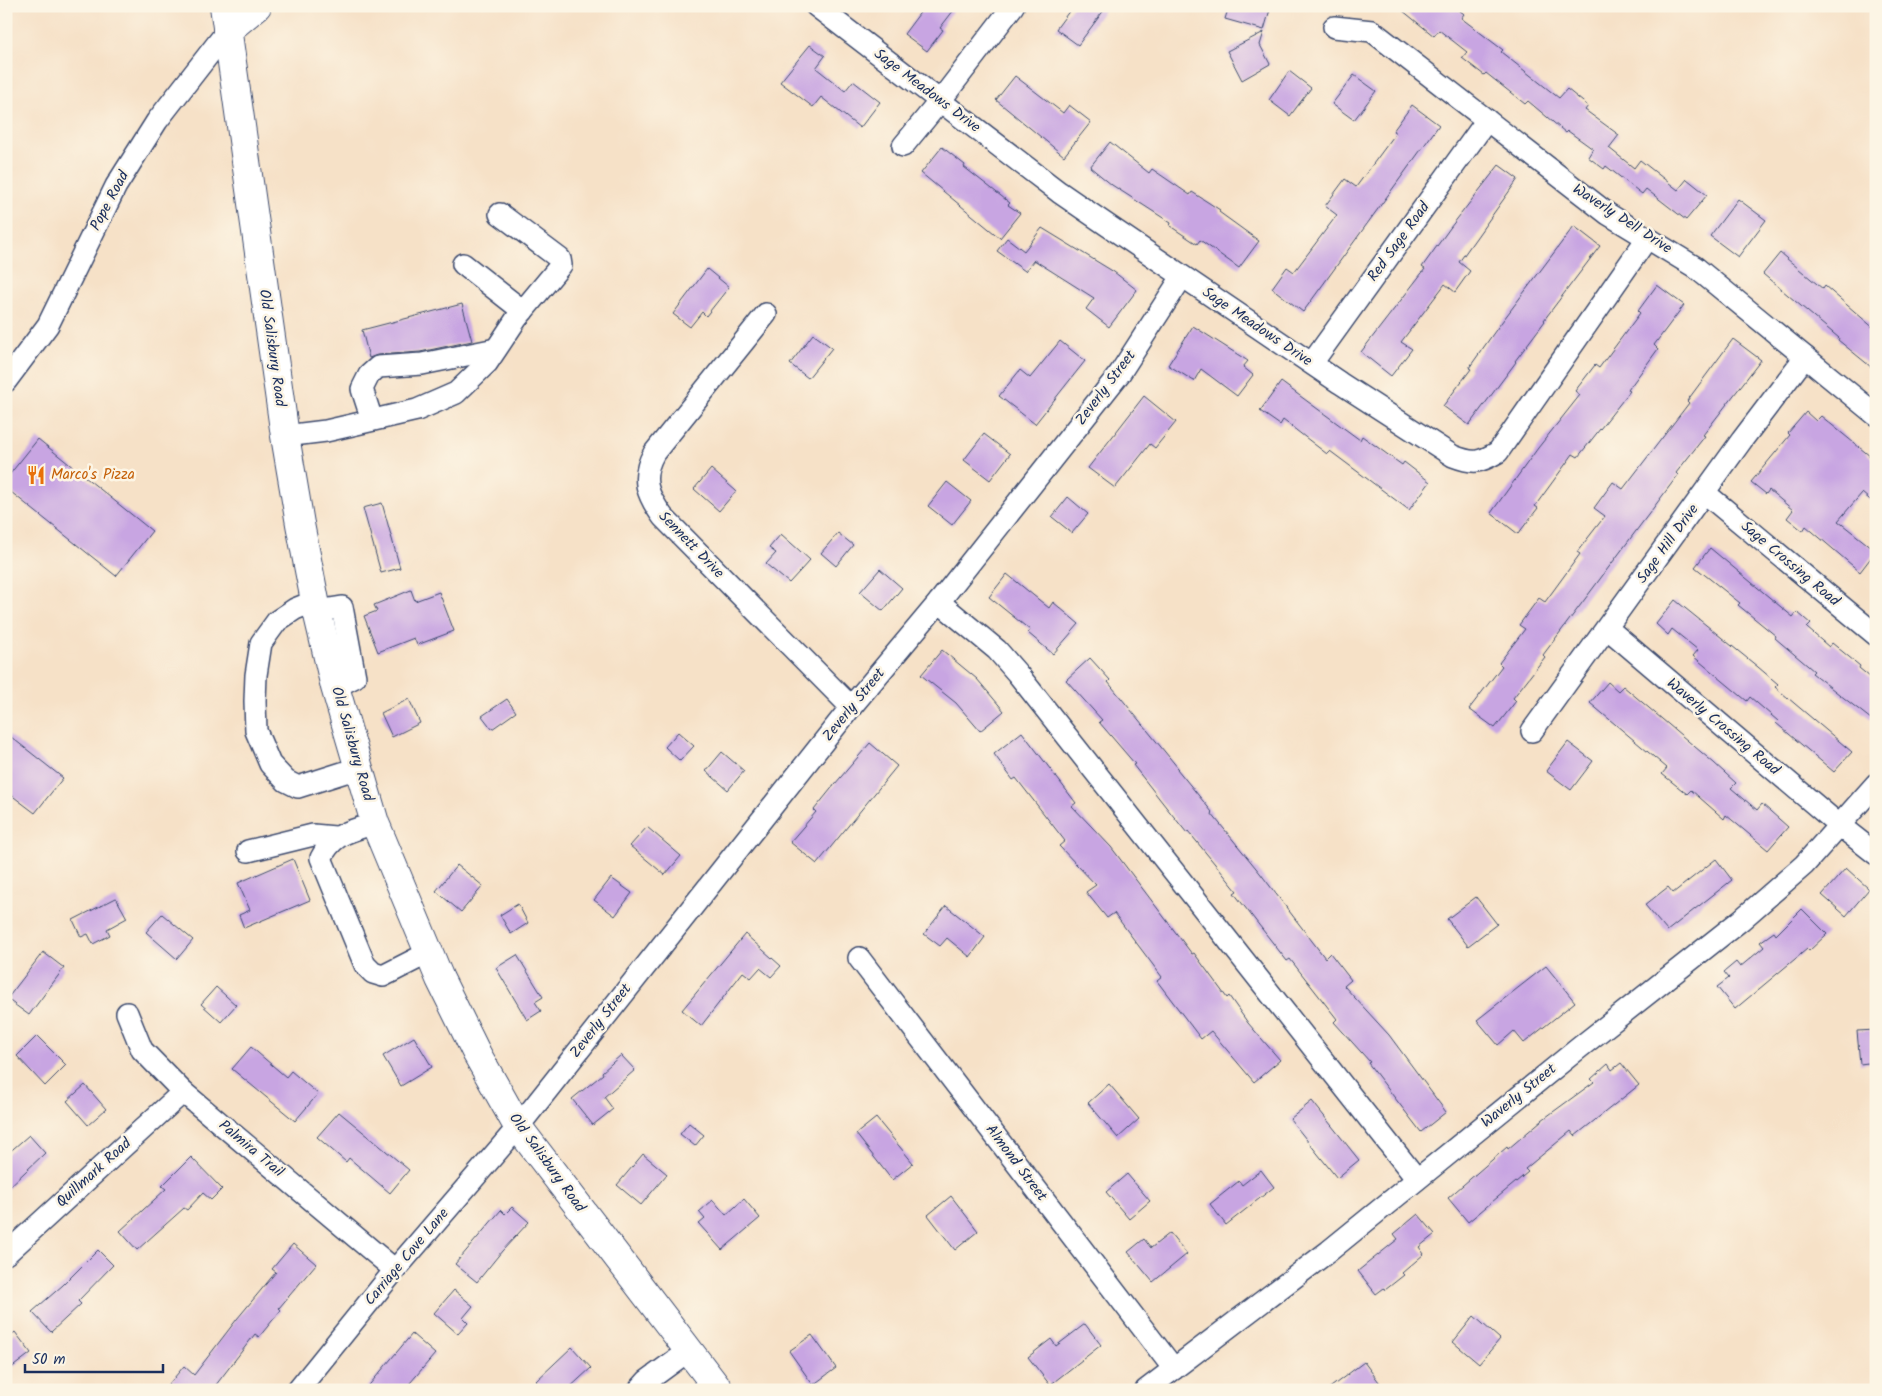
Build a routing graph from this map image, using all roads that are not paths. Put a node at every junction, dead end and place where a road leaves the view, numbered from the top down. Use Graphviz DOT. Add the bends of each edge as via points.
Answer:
graph roads {
  1 [pos="257,6"];
  2 [pos="816,6"];
  3 [pos="1013,6"];
  4 [pos="226,18"];
  5 [pos="1334,27"];
  6 [pos="940,101"];
  7 [pos="1487,120"];
  8 [pos="903,146"];
  9 [pos="500,214"];
  10 [pos="1648,237"];
  11 [pos="463,264"];
  12 [pos="1182,277"];
  13 [pos="522,311"];
  14 [pos="766,314"];
  15 [pos="496,349"];
  16 [pos="1805,357"];
  17 [pos="1312,363"];
  18 [pos="6,381"];
  19 [pos="1876,415"];
  20 [pos="372,420"];
  21 [pos="284,436"];
  22 [pos="1705,493"];
  23 [pos="938,602"];
  24 [pos="316,606"];
  25 [pos="1607,628"];
  26 [pos="1876,635"];
  27 [pos="851,707"];
  28 [pos="1532,731"];
  29 [pos="358,768"];
  30 [pos="1876,784"];
  31 [pos="375,823"];
  32 [pos="1839,826"];
  33 [pos="335,838"];
  34 [pos="248,851"];
  35 [pos="1876,854"];
  36 [pos="428,953"];
  37 [pos="859,958"];
  38 [pos="127,1013"];
  39 [pos="183,1092"];
  40 [pos="518,1127"];
  41 [pos="1416,1178"];
  42 [pos="6,1254"];
  43 [pos="396,1270"];
  44 [pos="688,1351"];
  45 [pos="1174,1369"];
  46 [pos="298,1390"];
  47 [pos="639,1390"];
  48 [pos="719,1390"];
  49 [pos="1146,1390"];
  1 -- 4 [label="main road"];
  2 -- 6 [label="street, Sage Meadows Drive"];
  3 -- 6 [label="street"];
  4 -- 18 [label="street, Pope Road" via="116,186 48,325"];
  4 -- 21 [label="main road, Old Salisbury Road"];
  5 -- 7 [label="street, Waverly Dell Drive" via="1372,31"];
  6 -- 8 [label="street"];
  6 -- 12 [label="street, Sage Meadows Drive" via="1059,192"];
  7 -- 10 [label="street, Waverly Dell Drive" via="1608,214"];
  7 -- 17 [label="street, Red Sage Road"];
  9 -- 13 [label="street" via="560,259 562,265"];
  10 -- 16 [label="street, Waverly Dell Drive" via="1695,267"];
  10 -- 17 [label="street, Sage Meadows Drive" via="1498,452 1482,462 1469,462 1454,456"];
  11 -- 13 [label="street"];
  12 -- 17 [label="street, Sage Meadows Drive"];
  12 -- 23 [label="street, Zeverly Street" via="1120,373"];
  13 -- 15 [label="street"];
  14 -- 27 [label="street, Sennett Drive" via="654,453 647,465 646,486 663,517"];
  15 -- 20 [label="street" via="487,363 456,393 418,410"];
  15 -- 20 [label="street" via="422,364 378,367 369,375 362,389"];
  16 -- 19 [label="street, Waverly Dell Drive"];
  16 -- 22 [label="street, Sage Hill Drive"];
  20 -- 21 [label="street" via="326,431"];
  21 -- 24 [label="main road, Old Salisbury Road"];
  22 -- 25 [label="street, Sage Hill Drive"];
  22 -- 26 [label="street, Sage Crossing Road"];
  23 -- 27 [label="street, Zeverly Street"];
  23 -- 41 [label="street" via="996,650 1017,673"];
  24 -- 29 [label="main road, Old Salisbury Road"];
  24 -- 29 [label="street" via="295,609 277,621 261,643 254,702 256,731 270,764 286,781 298,787"];
  25 -- 28 [label="street, Sage Hill Drive"];
  25 -- 32 [label="street, Waverly Crossing Road"];
  27 -- 40 [label="street, Zeverly Street"];
  29 -- 31 [label="main road, Old Salisbury Road"];
  30 -- 32 [label="street, Waverly Street"];
  31 -- 33 [label="street"];
  31 -- 36 [label="main road, Old Salisbury Road"];
  32 -- 35 [label="street, Waverly Crossing Road"];
  32 -- 41 [label="street, Waverly Street" via="1804,865 1741,920"];
  33 -- 34 [label="street" via="313,835"];
  33 -- 36 [label="street" via="321,858 365,965 373,973 383,976"];
  36 -- 40 [label="main road, Old Salisbury Road" via="477,1054"];
  37 -- 45 [label="street, Almond Street"];
  38 -- 39 [label="street, Palmira Trail" via="142,1050"];
  39 -- 42 [label="street, Quillmark Road"];
  39 -- 43 [label="street, Palmira Trail"];
  40 -- 43 [label="street, Carriage Cove Lane"];
  40 -- 44 [label="main road, Old Salisbury Road"];
  41 -- 45 [label="street, Waverly Street" via="1329,1250"];
  43 -- 46 [label="street, Carriage Cove Lane"];
  44 -- 47 [label="street"];
  44 -- 48 [label="main road, Old Salisbury Road"];
  45 -- 49 [label="street, Waverly Street"];
}
